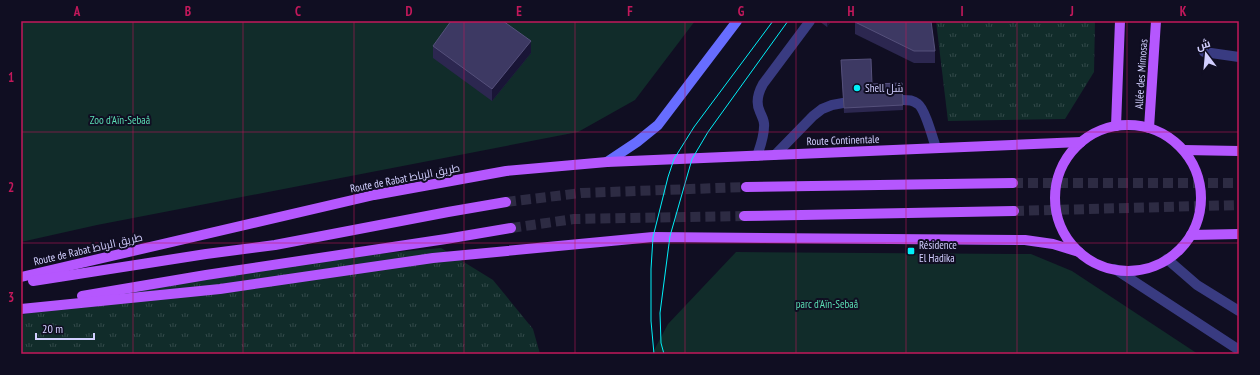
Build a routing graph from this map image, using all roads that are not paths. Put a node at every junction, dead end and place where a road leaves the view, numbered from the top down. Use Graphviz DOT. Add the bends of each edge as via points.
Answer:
graph roads {
  1 [pos="737,21"];
  2 [pos="810,21"];
  3 [pos="1120,21"];
  4 [pos="1156,21"];
  5 [pos="1204,52"];
  6 [pos="1239,57"];
  7 [pos="903,100"];
  8 [pos="843,103"];
  9 [pos="1116,126"];
  10 [pos="1149,128"];
  11 [pos="1081,142"];
  12 [pos="936,148"];
  13 [pos="1184,150"];
  14 [pos="1239,151"];
  15 [pos="775,155"];
  16 [pos="757,156"];
  17 [pos="607,162"];
  18 [pos="1013,183"];
  19 [pos="746,187"];
  20 [pos="506,202"];
  21 [pos="1014,211"];
  22 [pos="744,216"];
  23 [pos="511,228"];
  24 [pos="1239,234"];
  25 [pos="1190,235"];
  26 [pos="1079,252"];
  27 [pos="1167,259"];
  28 [pos="1115,270"];
  29 [pos="21,277"];
  30 [pos="21,283"];
  31 [pos="21,308"];
  32 [pos="1239,311"];
  33 [pos="1239,350"];
  1 -- 17 [label="main road, Route de Rabat طريق الرباط" via="658,125"];
  2 -- 16 [label="street" via="758,92 757,101 764,126"];
  3 -- 9 [label="main road, Allée des Mimosas"];
  4 -- 10 [label="main road, Allée des Mimosas"];
  5 -- 6 [label="street"];
  7 -- 12 [label="street" via="912,100 919,104"];
  8 -- 15 [label="street" via="818,112"];
  9 -- 10 [label="main road" via="1133,125"];
  9 -- 11 [label="main road" via="1098,131"];
  10 -- 13 [label="main road" via="1167,135"];
  11 -- 12 [label="main road, Route Continentale"];
  11 -- 26 [label="main road" via="1060,170 1055,199 1059,223"];
  12 -- 15 [label="main road, Route Continentale"];
  13 -- 14 [label="main road"];
  13 -- 25 [label="main road" via="1195,170 1201,192 1199,214"];
  15 -- 16 [label="main road, Route Continentale"];
  16 -- 17 [label="main road, Route Continentale"];
  17 -- 29 [label="main road, Route de Rabat طريق الرباط" via="506,171 374,195"];
  18 -- 19 [label="main road"];
  20 -- 30 [label="main road" via="275,244"];
  21 -- 22 [label="main road"];
  23 -- 31 [label="main road" via="206,275"];
  24 -- 25 [label="main road"];
  25 -- 27 [label="main road" via="1182,249"];
  26 -- 28 [label="main road" via="1095,263"];
  26 -- 31 [label="main road" via="1053,244 1025,240 670,236 433,258 220,289"];
  27 -- 28 [label="main road" via="1151,267"];
  27 -- 32 [label="street" via="1197,285"];
  28 -- 33 [label="street"];
}
